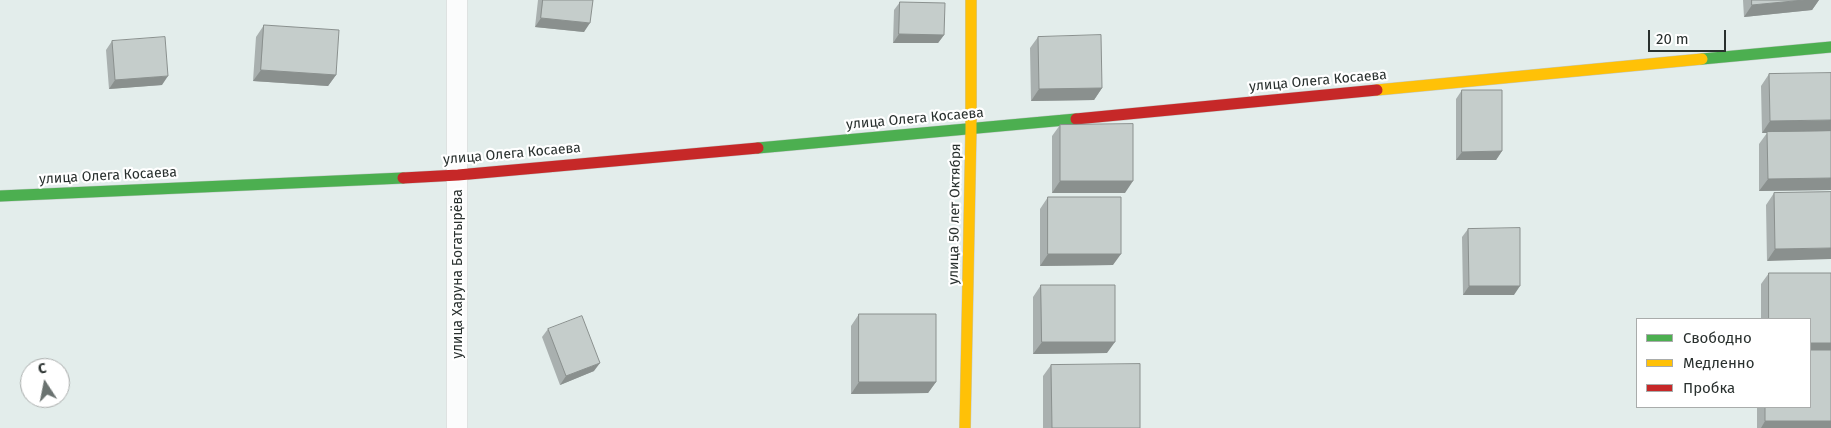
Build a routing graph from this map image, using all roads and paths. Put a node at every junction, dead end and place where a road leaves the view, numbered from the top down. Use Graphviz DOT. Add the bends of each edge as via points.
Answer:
graph roads {
  1 [pos="457,0"];
  2 [pos="972,0"];
  3 [pos="1831,47"];
  4 [pos="971,129"];
  5 [pos="458,175"];
  6 [pos="0,196"];
  7 [pos="457,428"];
  8 [pos="965,428"];
  1 -- 5 [label="street, улица Харуна Богатырёва"];
  2 -- 4 [label="street, улица 50 лет Октября"];
  3 -- 4 [label="street, улица Олега Косаева"];
  4 -- 5 [label="street, улица Олега Косаева"];
  4 -- 8 [label="street, улица 50 лет Октября"];
  5 -- 6 [label="street, улица Олега Косаева"];
  5 -- 7 [label="street, улица Харуна Богатырёва"];
}
